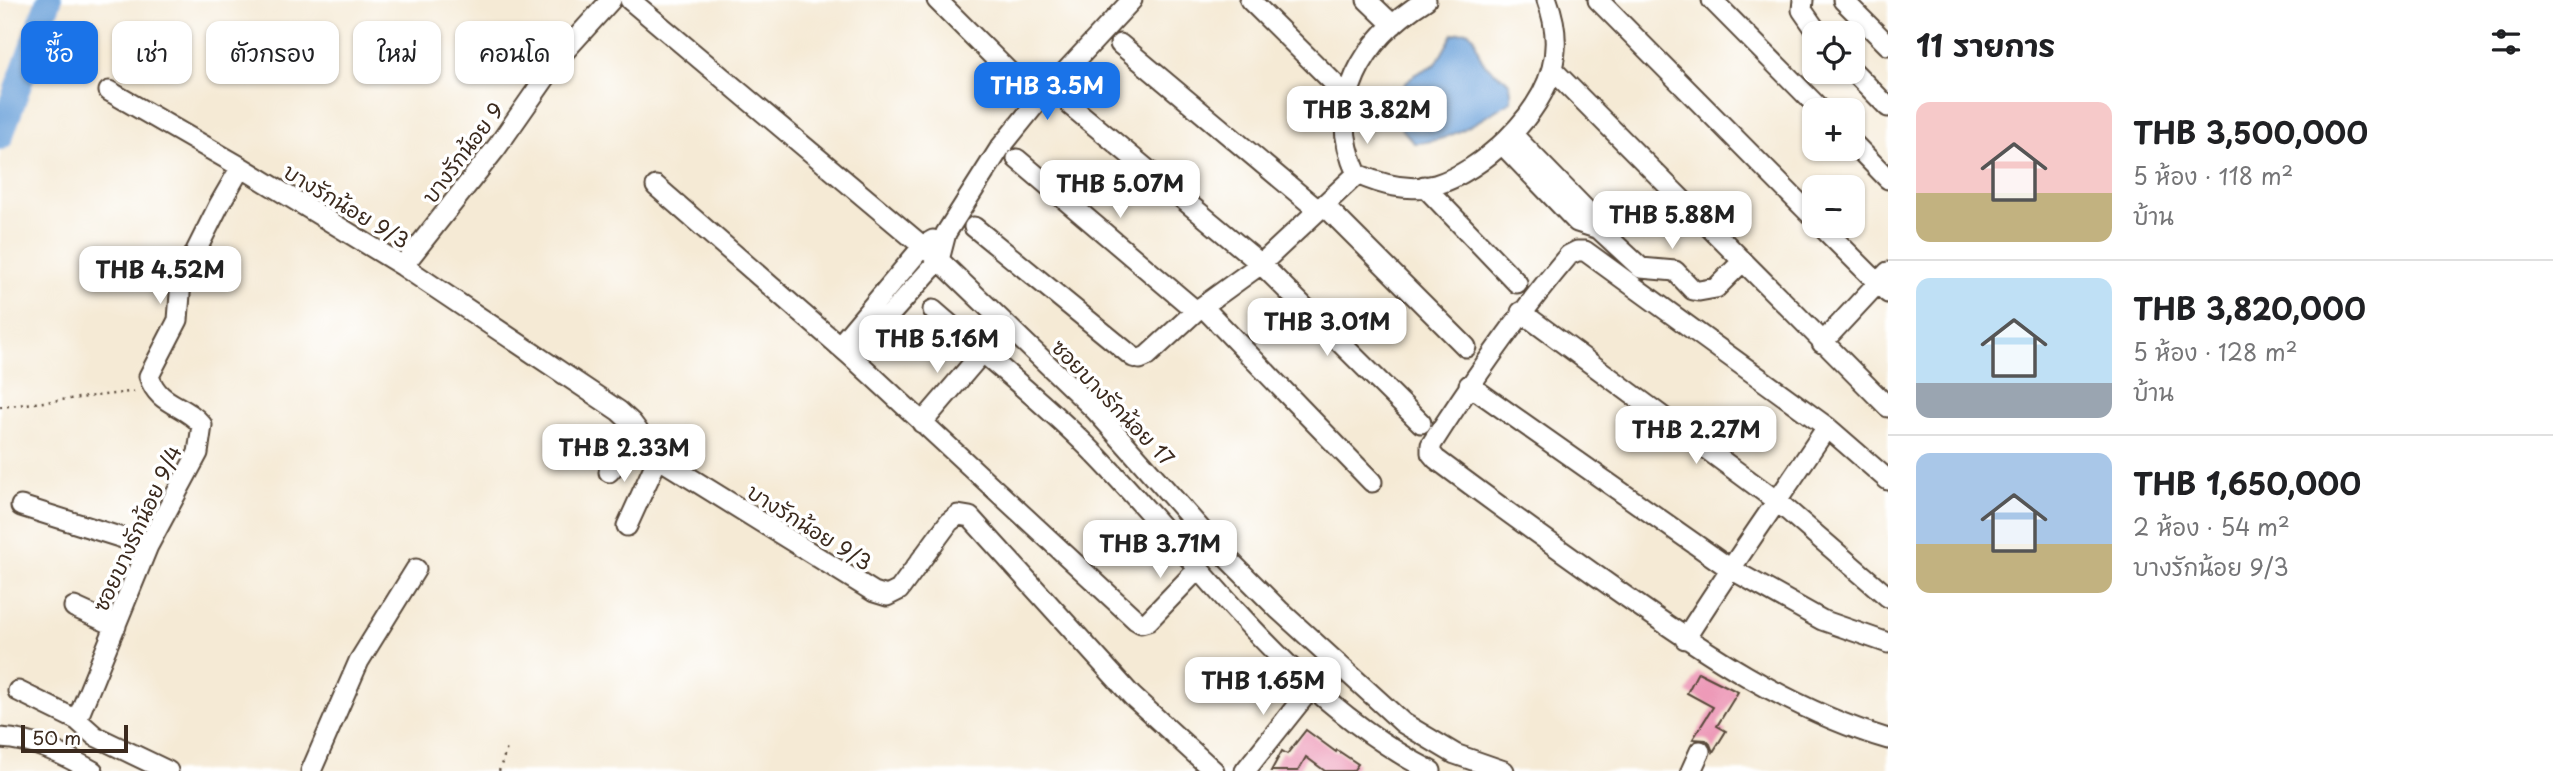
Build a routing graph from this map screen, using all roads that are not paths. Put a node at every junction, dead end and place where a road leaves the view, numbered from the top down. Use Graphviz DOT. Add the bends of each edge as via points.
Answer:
graph roads {
  1 [pos="611,0"];
  2 [pos="629,0"];
  3 [pos="937,0"];
  4 [pos="1132,0"];
  5 [pos="1250,0"];
  6 [pos="1367,0"];
  7 [pos="1426,0"];
  8 [pos="1547,0"];
  9 [pos="1598,0"];
  10 [pos="1712,0"];
  11 [pos="1803,0"];
  12 [pos="1843,0"];
  13 [pos="1810,21"];
  14 [pos="1393,25"];
  15 [pos="1120,44"];
  16 [pos="1888,45"];
  17 [pos="1552,69"];
  18 [pos="1865,83"];
  19 [pos="109,91"];
  20 [pos="1347,96"];
  21 [pos="1809,98"];
  22 [pos="1038,101"];
  23 [pos="1071,106"];
  24 [pos="1888,107"];
  25 [pos="1507,139"];
  26 [pos="1865,156"];
  27 [pos="1017,159"];
  28 [pos="241,167"];
  29 [pos="1357,174"];
  30 [pos="1888,179"];
  31 [pos="656,186"];
  32 [pos="1424,186"];
  33 [pos="1802,206"];
  34 [pos="1321,208"];
  35 [pos="974,227"];
  36 [pos="946,233"];
  37 [pos="1834,238"];
  38 [pos="923,246"];
  39 [pos="939,260"];
  40 [pos="1743,261"];
  41 [pos="1261,264"];
  42 [pos="403,266"];
  43 [pos="1517,283"];
  44 [pos="1885,283"];
  45 [pos="1199,309"];
  46 [pos="933,310"];
  47 [pos="1521,312"];
  48 [pos="1822,342"];
  49 [pos="1466,347"];
  50 [pos="845,351"];
  51 [pos="982,353"];
  52 [pos="1469,385"];
  53 [pos="1888,408"];
  54 [pos="922,423"];
  55 [pos="1421,423"];
  56 [pos="1827,427"];
  57 [pos="640,437"];
  58 [pos="658,458"];
  59 [pos="609,472"];
  60 [pos="1888,480"];
  61 [pos="1372,482"];
  62 [pos="1778,502"];
  63 [pos="21,506"];
  64 [pos="627,526"];
  65 [pos="148,546"];
  66 [pos="1199,568"];
  67 [pos="1729,568"];
  68 [pos="416,569"];
  69 [pos="1888,597"];
  70 [pos="74,607"];
  71 [pos="116,626"];
  72 [pos="1685,639"];
  73 [pos="1888,643"];
  74 [pos="1311,688"];
  75 [pos="18,691"];
  76 [pos="77,720"];
  77 [pos="1887,735"];
  78 [pos="0,738"];
  79 [pos="1700,751"];
  80 [pos="93,771"];
  81 [pos="168,771"];
  82 [pos="311,771"];
  83 [pos="1214,771"];
  84 [pos="1245,771"];
  85 [pos="1431,771"];
  86 [pos="1504,771"];
  87 [pos="1691,771"];
  1 -- 42 [label="street, บางรักน้อย 9" via="562,54 497,147"];
  2 -- 38 [label="street, ซอยบางรักน้อย 17"];
  3 -- 22 [label="street"];
  4 -- 22 [label="street"];
  5 -- 20 [label="street"];
  6 -- 14 [label="street"];
  7 -- 14 [label="street"];
  8 -- 17 [label="street" via="1555,36"];
  9 -- 33 [label="street"];
  10 -- 21 [label="street"];
  11 -- 13 [label="street" via="1802,10"];
  12 -- 16 [label="street"];
  14 -- 20 [label="street" via="1368,54"];
  15 -- 34 [label="street"];
  17 -- 25 [label="street" via="1537,100"];
  17 -- 40 [label="street"];
  18 -- 24 [label="street"];
  19 -- 28 [label="street, บางรักน้อย 9/3"];
  20 -- 29 [label="street" via="1344,133"];
  22 -- 36 [label="street" via="1000,148"];
  23 -- 41 [label="street"];
  25 -- 32 [label="street" via="1456,176"];
  25 -- 40 [label="street" via="1588,212 1599,229 1641,268 1675,271 1699,291 1716,288"];
  26 -- 30 [label="street"];
  27 -- 45 [label="street"];
  28 -- 42 [label="street, บางรักน้อย 9/3"];
  28 -- 65 [label="street, ซอยบางรักน้อย 9/4" via="180,281 178,320 149,376 163,399 194,415 202,425 200,446"];
  29 -- 32 [label="street" via="1401,188"];
  29 -- 34 [label="street"];
  31 -- 50 [label="street"];
  32 -- 43 [label="street"];
  34 -- 41 [label="street"];
  34 -- 49 [label="street"];
  35 -- 45 [label="street" via="1133,357 1146,356"];
  36 -- 38 [label="street"];
  36 -- 39 [label="street"];
  37 -- 44 [label="street"];
  38 -- 39 [label="street, ซอยบางรักน้อย 17"];
  38 -- 50 [label="street"];
  39 -- 50 [label="street"];
  39 -- 86 [label="street, ซอยบางรักน้อย 17" via="1096,411 1279,610 1403,723 1455,754"];
  40 -- 48 [label="street"];
  41 -- 45 [label="street"];
  41 -- 55 [label="street"];
  42 -- 57 [label="street, บางรักน้อย 9/3" via="619,411"];
  44 -- 48 [label="street"];
  45 -- 61 [label="street"];
  46 -- 51 [label="street"];
  47 -- 52 [label="street"];
  47 -- 56 [label="street" via="1569,256 1585,251"];
  47 -- 62 [label="street"];
  48 -- 53 [label="street"];
  50 -- 54 [label="street"];
  51 -- 54 [label="street"];
  51 -- 66 [label="street" via="1081,440"];
  52 -- 67 [label="street"];
  52 -- 72 [label="street" via="1431,445 1431,453"];
  54 -- 66 [label="street" via="1142,623"];
  56 -- 60 [label="street"];
  56 -- 62 [label="street"];
  57 -- 58 [label="street, บางรักน้อย 9/3"];
  57 -- 59 [label="street"];
  58 -- 64 [label="street"];
  58 -- 83 [label="street, บางรักน้อย 9/3" via="887,596 899,590 949,522 958,515 970,517 1132,696"];
  62 -- 67 [label="street"];
  62 -- 69 [label="street"];
  63 -- 65 [label="street"];
  65 -- 71 [label="street, ซอยบางรักน้อย 9/4"];
  66 -- 74 [label="street"];
  67 -- 72 [label="street"];
  67 -- 73 [label="street" via="1822,620"];
  68 -- 82 [label="street" via="359,660"];
  70 -- 71 [label="street"];
  71 -- 76 [label="street, ซอยบางรักน้อย 9/4"];
  72 -- 77 [label="street" via="1799,706"];
  74 -- 84 [label="street"];
  74 -- 85 [label="street" via="1381,742"];
  75 -- 76 [label="street"];
  76 -- 81 [label="street" via="95,736"];
  78 -- 80 [label="street" via="52,748"];
  79 -- 87 [label="street"];
}
